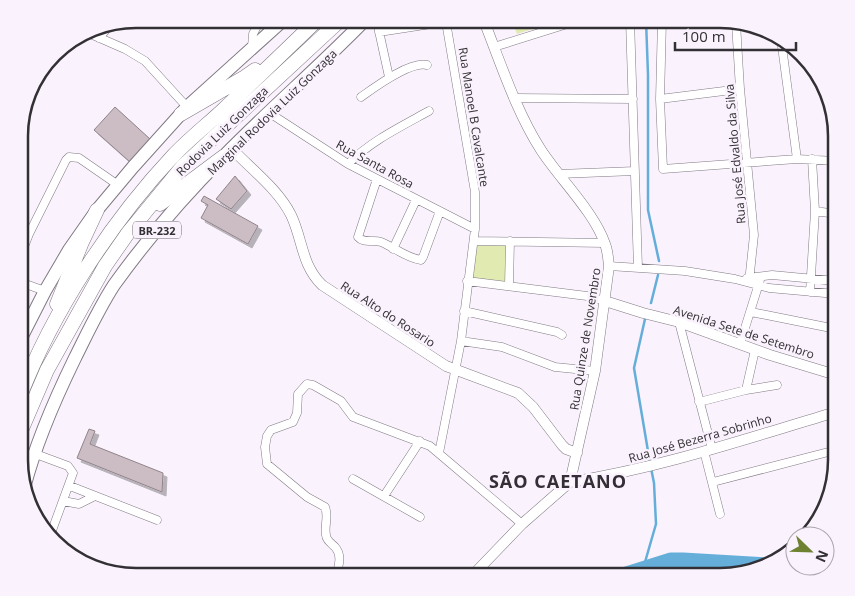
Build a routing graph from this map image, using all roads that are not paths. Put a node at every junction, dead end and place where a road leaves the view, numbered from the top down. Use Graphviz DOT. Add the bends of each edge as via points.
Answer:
graph roads {
  1 [pos="256,28"];
  2 [pos="274,28"];
  3 [pos="307,28"];
  4 [pos="308,28"];
  5 [pos="332,28"];
  6 [pos="357,28"];
  7 [pos="378,28"];
  8 [pos="405,28"];
  9 [pos="446,28"];
  10 [pos="487,28"];
  11 [pos="555,28"];
  12 [pos="630,28"];
  13 [pos="662,28"];
  14 [pos="736,29"];
  15 [pos="104,32"];
  16 [pos="379,32"];
  17 [pos="95,36"];
  18 [pos="99,38"];
  19 [pos="494,47"];
  20 [pos="252,48"];
  21 [pos="783,49"];
  22 [pos="427,65"];
  23 [pos="389,77"];
  24 [pos="740,89"];
  25 [pos="361,97"];
  26 [pos="515,98"];
  27 [pos="633,99"];
  28 [pos="660,99"];
  29 [pos="184,111"];
  30 [pos="429,111"];
  31 [pos="268,112"];
  32 [pos="227,153"];
  33 [pos="797,159"];
  34 [pos="812,159"];
  35 [pos="827,160"];
  36 [pos="746,163"];
  37 [pos="348,164"];
  38 [pos="635,171"];
  39 [pos="559,174"];
  40 [pos="377,179"];
  41 [pos="118,185"];
  42 [pos="416,200"];
  43 [pos="97,210"];
  44 [pos="814,211"];
  45 [pos="440,212"];
  46 [pos="827,213"];
  47 [pos="475,229"];
  48 [pos="28,239"];
  49 [pos="474,240"];
  50 [pos="510,240"];
  51 [pos="605,242"];
  52 [pos="393,249"];
  53 [pos="609,266"];
  54 [pos="638,268"];
  55 [pos="761,276"];
  56 [pos="810,278"];
  57 [pos="827,279"];
  58 [pos="467,280"];
  59 [pos="750,280"];
  60 [pos="28,285"];
  61 [pos="759,285"];
  62 [pos="508,286"];
  63 [pos="45,292"];
  64 [pos="810,292"];
  65 [pos="827,293"];
  66 [pos="605,301"];
  67 [pos="83,304"];
  68 [pos="464,311"];
  69 [pos="751,312"];
  70 [pos="679,322"];
  71 [pos="28,325"];
  72 [pos="827,327"];
  73 [pos="562,335"];
  74 [pos="461,341"];
  75 [pos="740,344"];
  76 [pos="756,350"];
  77 [pos="456,370"];
  78 [pos="595,371"];
  79 [pos="827,372"];
  80 [pos="28,374"];
  81 [pos="28,379"];
  82 [pos="777,385"];
  83 [pos="746,390"];
  84 [pos="699,402"];
  85 [pos="28,414"];
  86 [pos="827,415"];
  87 [pos="420,441"];
  88 [pos="708,450"];
  89 [pos="827,452"];
  90 [pos="33,453"];
  91 [pos="439,453"];
  92 [pos="577,453"];
  93 [pos="28,470"];
  94 [pos="353,479"];
  95 [pos="570,482"];
  96 [pos="712,482"];
  97 [pos="70,486"];
  98 [pos="95,496"];
  99 [pos="384,496"];
  100 [pos="63,501"];
  101 [pos="720,514"];
  102 [pos="420,517"];
  103 [pos="157,520"];
  104 [pos="522,524"];
  105 [pos="53,529"];
  106 [pos="338,568"];
  107 [pos="480,568"];
  1 -- 20 [label="street"];
  2 -- 20 [label="main road"];
  3 -- 29 [label="highway" via="245,77"];
  4 -- 81 [label="highway, Rodovia Luiz Gonzaga / BR-232" via="173,156 109,234 65,303"];
  5 -- 67 [label="highway, Rodovia Luiz Gonzaga / BR-232" via="183,166 128,233"];
  6 -- 31 [label="main road, Marginal Rodovia Luiz Gonzaga / BR-232"];
  7 -- 16 [label="street"];
  8 -- 16 [label="street"];
  9 -- 47 [label="street, Rua Manoel B Cavalcante" via="475,192"];
  10 -- 19 [label="street, Rua Quinze de Novembro"];
  11 -- 19 [label="street"];
  12 -- 27 [label="street"];
  13 -- 28 [label="street"];
  14 -- 24 [label="street, Rua José Edvaldo da Silva"];
  15 -- 18 [label="street"];
  16 -- 23 [label="street"];
  17 -- 18 [label="street"];
  18 -- 29 [label="street" via="145,61"];
  19 -- 26 [label="street, Rua Quinze de Novembro"];
  20 -- 29 [label="main road"];
  21 -- 33 [label="street"];
  22 -- 23 [label="street" via="420,64"];
  23 -- 25 [label="street"];
  24 -- 28 [label="street"];
  24 -- 36 [label="street, Rua José Edvaldo da Silva"];
  26 -- 27 [label="street"];
  26 -- 39 [label="street, Rua Quinze de Novembro" via="540,149"];
  27 -- 38 [label="street"];
  28 -- 36 [label="street" via="664,169"];
  29 -- 41 [label="main road"];
  30 -- 37 [label="street" via="373,142"];
  31 -- 32 [label="main road, Marginal Rodovia Luiz Gonzaga / BR-232"];
  31 -- 37 [label="street, Rua Santa Rosa"];
  32 -- 67 [label="highway" via="156,207"];
  32 -- 77 [label="street, Rua Alto do Rosario" via="285,204 314,277 437,361"];
  32 -- 90 [label="main road, Marginal Rodovia Luiz Gonzaga / BR-232" via="171,214 113,287 56,396"];
  33 -- 34 [label="street"];
  33 -- 36 [label="street"];
  34 -- 35 [label="street"];
  34 -- 44 [label="street"];
  36 -- 59 [label="street, Rua José Edvaldo da Silva" via="754,235"];
  37 -- 40 [label="street, Rua Santa Rosa"];
  38 -- 39 [label="street"];
  38 -- 54 [label="street"];
  39 -- 51 [label="street, Rua Quinze de Novembro"];
  40 -- 42 [label="street, Rua Santa Rosa"];
  40 -- 52 [label="street" via="358,237"];
  41 -- 43 [label="main road"];
  41 -- 48 [label="street" via="79,158 69,157"];
  42 -- 45 [label="street, Rua Santa Rosa"];
  42 -- 52 [label="street"];
  43 -- 63 [label="main road"];
  43 -- 80 [label="highway"];
  44 -- 46 [label="street"];
  44 -- 56 [label="street"];
  45 -- 47 [label="street, Rua Santa Rosa"];
  45 -- 52 [label="street" via="421,260"];
  47 -- 49 [label="street, Rua Manoel B Cavalcante"];
  49 -- 50 [label="street"];
  49 -- 58 [label="street, Rua Manoel B Cavalcante"];
  50 -- 51 [label="street"];
  50 -- 62 [label="street"];
  51 -- 53 [label="street, Rua Quinze de Novembro"];
  53 -- 54 [label="street"];
  53 -- 66 [label="street, Rua Quinze de Novembro"];
  54 -- 59 [label="street"];
  55 -- 56 [label="street"];
  55 -- 59 [label="street"];
  55 -- 61 [label="street"];
  56 -- 57 [label="street"];
  56 -- 64 [label="street"];
  58 -- 62 [label="street"];
  58 -- 68 [label="street, Rua Manoel B Cavalcante"];
  59 -- 61 [label="street"];
  60 -- 63 [label="street"];
  61 -- 64 [label="street"];
  61 -- 69 [label="street"];
  62 -- 66 [label="street"];
  63 -- 71 [label="main road"];
  64 -- 65 [label="street"];
  66 -- 70 [label="street, Avenida Sete de Setembro"];
  66 -- 78 [label="street, Rua Quinze de Novembro"];
  67 -- 85 [label="highway, Rodovia Luiz Gonzaga / BR-232" via="46,370"];
  68 -- 73 [label="street"];
  68 -- 74 [label="street, Rua Manoel B Cavalcante"];
  69 -- 72 [label="street"];
  69 -- 75 [label="street"];
  70 -- 75 [label="street, Avenida Sete de Setembro"];
  70 -- 84 [label="street"];
  74 -- 77 [label="street, Rua Manoel B Cavalcante"];
  74 -- 78 [label="street" via="502,347 555,367"];
  75 -- 76 [label="street, Avenida Sete de Setembro"];
  76 -- 79 [label="street, Avenida Sete de Setembro"];
  76 -- 83 [label="street"];
  77 -- 91 [label="street, Rua Manoel B Cavalcante"];
  77 -- 92 [label="street, Rua Alto do Rosario" via="518,393 562,445"];
  78 -- 92 [label="street, Rua Quinze de Novembro"];
  82 -- 83 [label="street"];
  83 -- 84 [label="street"];
  84 -- 88 [label="street"];
  86 -- 88 [label="street, Rua José Bezerra Sobrinho"];
  87 -- 91 [label="street"];
  87 -- 99 [label="street"];
  87 -- 106 [label="street" via="353,417 341,401 309,384 298,394 293,422 269,433 265,460 271,469 325,507 326,538 340,556"];
  88 -- 95 [label="street, Rua José Bezerra Sobrinho" via="605,477"];
  88 -- 96 [label="street"];
  89 -- 96 [label="street"];
  90 -- 93 [label="main road, Marginal Rodovia Luiz Gonzaga / BR-232"];
  90 -- 97 [label="street" via="72,469"];
  91 -- 104 [label="street"];
  92 -- 95 [label="street, Rua Quinze de Novembro"];
  94 -- 99 [label="street"];
  95 -- 104 [label="street"];
  96 -- 101 [label="street"];
  97 -- 98 [label="street"];
  97 -- 100 [label="street"];
  98 -- 100 [label="street" via="79,504"];
  98 -- 103 [label="street"];
  99 -- 102 [label="street"];
  100 -- 105 [label="street"];
  104 -- 107 [label="street"];
}
